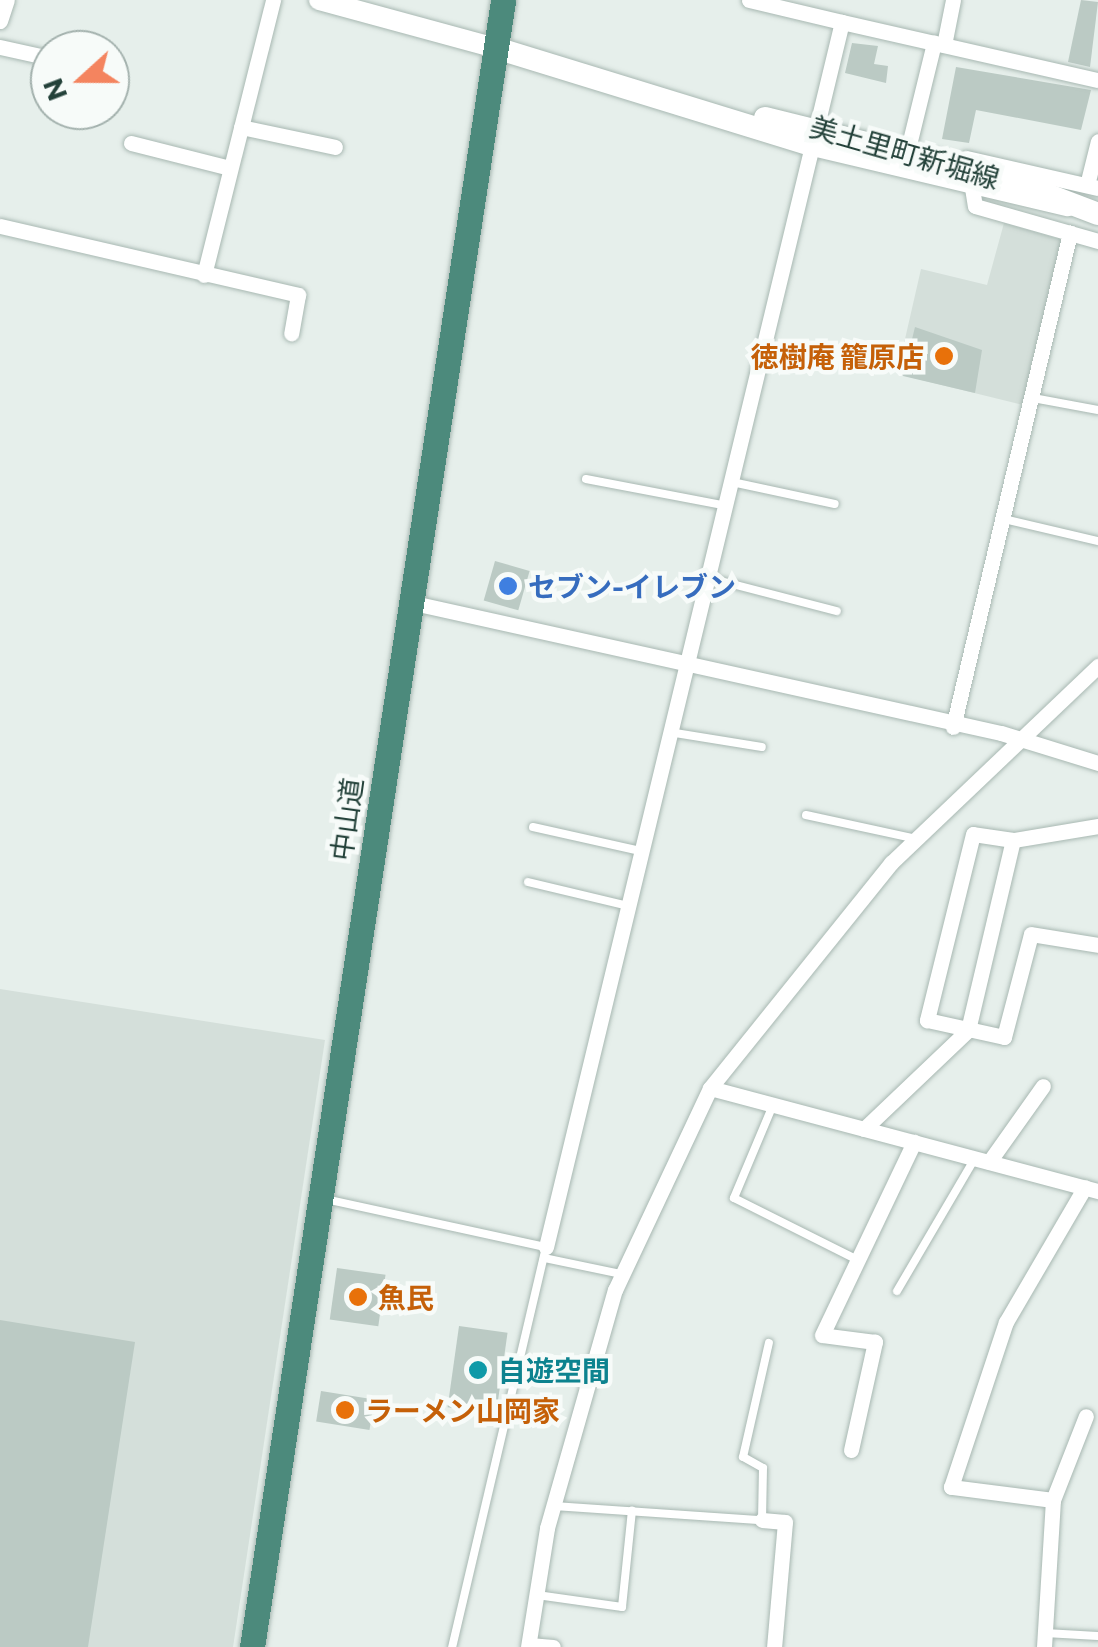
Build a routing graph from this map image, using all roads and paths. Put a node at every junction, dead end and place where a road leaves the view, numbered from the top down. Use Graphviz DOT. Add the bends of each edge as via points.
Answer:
graph roads {
  1 [pos="7,0"];
  2 [pos="272,0"];
  3 [pos="319,0"];
  4 [pos="503,0"];
  5 [pos="749,0"];
  6 [pos="953,0"];
  7 [pos="347,4"];
  8 [pos="0,21"];
  9 [pos="842,22"];
  10 [pos="939,44"];
  11 [pos="0,47"];
  12 [pos="496,48"];
  13 [pos="30,54"];
  14 [pos="1098,80"];
  15 [pos="241,127"];
  16 [pos="811,134"];
  17 [pos="1098,141"];
  18 [pos="131,143"];
  19 [pos="335,147"];
  20 [pos="905,160"];
  21 [pos="230,168"];
  22 [pos="969,177"];
  23 [pos="1093,186"];
  24 [pos="1098,214"];
  25 [pos="0,226"];
  26 [pos="1070,233"];
  27 [pos="1098,241"];
  28 [pos="204,274"];
  29 [pos="291,333"];
  30 [pos="1033,398"];
  31 [pos="1098,410"];
  32 [pos="586,479"];
  33 [pos="727,481"];
  34 [pos="835,504"];
  35 [pos="722,505"];
  36 [pos="1004,519"];
  37 [pos="1098,540"];
  38 [pos="705,577"];
  39 [pos="409,602"];
  40 [pos="837,611"];
  41 [pos="684,665"];
  42 [pos="1098,666"];
  43 [pos="953,727"];
  44 [pos="670,732"];
  45 [pos="1018,741"];
  46 [pos="762,747"];
  47 [pos="1098,763"];
  48 [pos="806,815"];
  49 [pos="1098,826"];
  50 [pos="533,827"];
  51 [pos="916,839"];
  52 [pos="1013,840"];
  53 [pos="641,852"];
  54 [pos="528,882"];
  55 [pos="628,906"];
  56 [pos="1098,945"];
  57 [pos="968,1030"];
  58 [pos="1043,1086"];
  59 [pos="710,1088"];
  60 [pos="773,1105"];
  61 [pos="864,1129"];
  62 [pos="914,1142"];
  63 [pos="982,1160"];
  64 [pos="1092,1189"];
  65 [pos="320,1198"];
  66 [pos="545,1253"];
  67 [pos="852,1257"];
  68 [pos="621,1274"];
  69 [pos="897,1292"];
  70 [pos="769,1344"];
  71 [pos="1086,1416"];
  72 [pos="852,1450"];
  73 [pos="1053,1500"];
  74 [pos="552,1506"];
  75 [pos="632,1511"];
  76 [pos="762,1520"];
  77 [pos="536,1594"];
  78 [pos="1098,1636"];
  79 [pos="1044,1640"];
  80 [pos="528,1646"];
  81 [pos="252,1647"];
  82 [pos="452,1647"];
  83 [pos="553,1647"];
  84 [pos="774,1647"];
  1 -- 8 [label="street"];
  2 -- 15 [label="street"];
  3 -- 7 [label="street"];
  4 -- 12 [label="highway, 中山道"];
  5 -- 9 [label="street"];
  6 -- 10 [label="street"];
  7 -- 12 [label="street"];
  9 -- 10 [label="street"];
  9 -- 16 [label="street"];
  10 -- 14 [label="street"];
  10 -- 20 [label="street"];
  11 -- 13 [label="street"];
  12 -- 16 [label="main road, 美土里町新堀線"];
  12 -- 39 [label="highway, 中山道"];
  15 -- 19 [label="street"];
  15 -- 21 [label="street"];
  16 -- 20 [label="main road, 美土里町新堀線"];
  16 -- 33 [label="street"];
  17 -- 23 [label="street"];
  18 -- 21 [label="street"];
  20 -- 22 [label="main road, 美土里町新堀線"];
  20 -- 23 [label="street"];
  21 -- 28 [label="street"];
  22 -- 24 [label="main road, 美土里町新堀線"];
  22 -- 26 [label="street" via="975,206"];
  25 -- 28 [label="street"];
  26 -- 27 [label="street"];
  26 -- 30 [label="street"];
  28 -- 29 [label="street" via="298,295"];
  30 -- 31 [label="lane"];
  30 -- 36 [label="street"];
  32 -- 35 [label="lane"];
  33 -- 34 [label="lane"];
  33 -- 35 [label="street"];
  35 -- 38 [label="street"];
  36 -- 37 [label="lane"];
  36 -- 43 [label="street"];
  38 -- 40 [label="lane"];
  38 -- 41 [label="street"];
  39 -- 41 [label="street"];
  39 -- 65 [label="highway, 中山道"];
  41 -- 43 [label="street"];
  41 -- 44 [label="street"];
  42 -- 45 [label="street"];
  43 -- 45 [label="street"];
  44 -- 46 [label="lane"];
  44 -- 53 [label="street"];
  45 -- 47 [label="street"];
  45 -- 51 [label="street"];
  48 -- 51 [label="lane"];
  49 -- 52 [label="street"];
  50 -- 53 [label="lane"];
  51 -- 59 [label="street" via="742,1038"];
  52 -- 57 [label="street"];
  52 -- 57 [label="street" via="974,834 928,1020"];
  53 -- 55 [label="street"];
  54 -- 55 [label="lane"];
  55 -- 66 [label="street"];
  56 -- 57 [label="street" via="1031,934 1004,1037"];
  57 -- 61 [label="street"];
  58 -- 63 [label="street"];
  59 -- 60 [label="street"];
  59 -- 68 [label="street"];
  60 -- 61 [label="street"];
  60 -- 67 [label="lane" via="734,1198"];
  61 -- 62 [label="street"];
  62 -- 63 [label="street"];
  62 -- 67 [label="street"];
  63 -- 64 [label="street"];
  63 -- 69 [label="lane"];
  64 -- 73 [label="street" via="1006,1322 950,1487"];
  65 -- 66 [label="lane"];
  65 -- 81 [label="highway, 中山道"];
  66 -- 68 [label="lane"];
  66 -- 82 [label="lane"];
  67 -- 72 [label="street" via="822,1334 875,1342"];
  68 -- 74 [label="street"];
  70 -- 76 [label="lane" via="743,1456 764,1468"];
  71 -- 73 [label="street"];
  73 -- 79 [label="street"];
  74 -- 75 [label="lane"];
  74 -- 77 [label="street"];
  75 -- 76 [label="lane"];
  75 -- 77 [label="lane" via="622,1607"];
  76 -- 84 [label="street" via="785,1522"];
  77 -- 80 [label="street"];
  78 -- 79 [label="lane"];
  80 -- 83 [label="street"];
}
